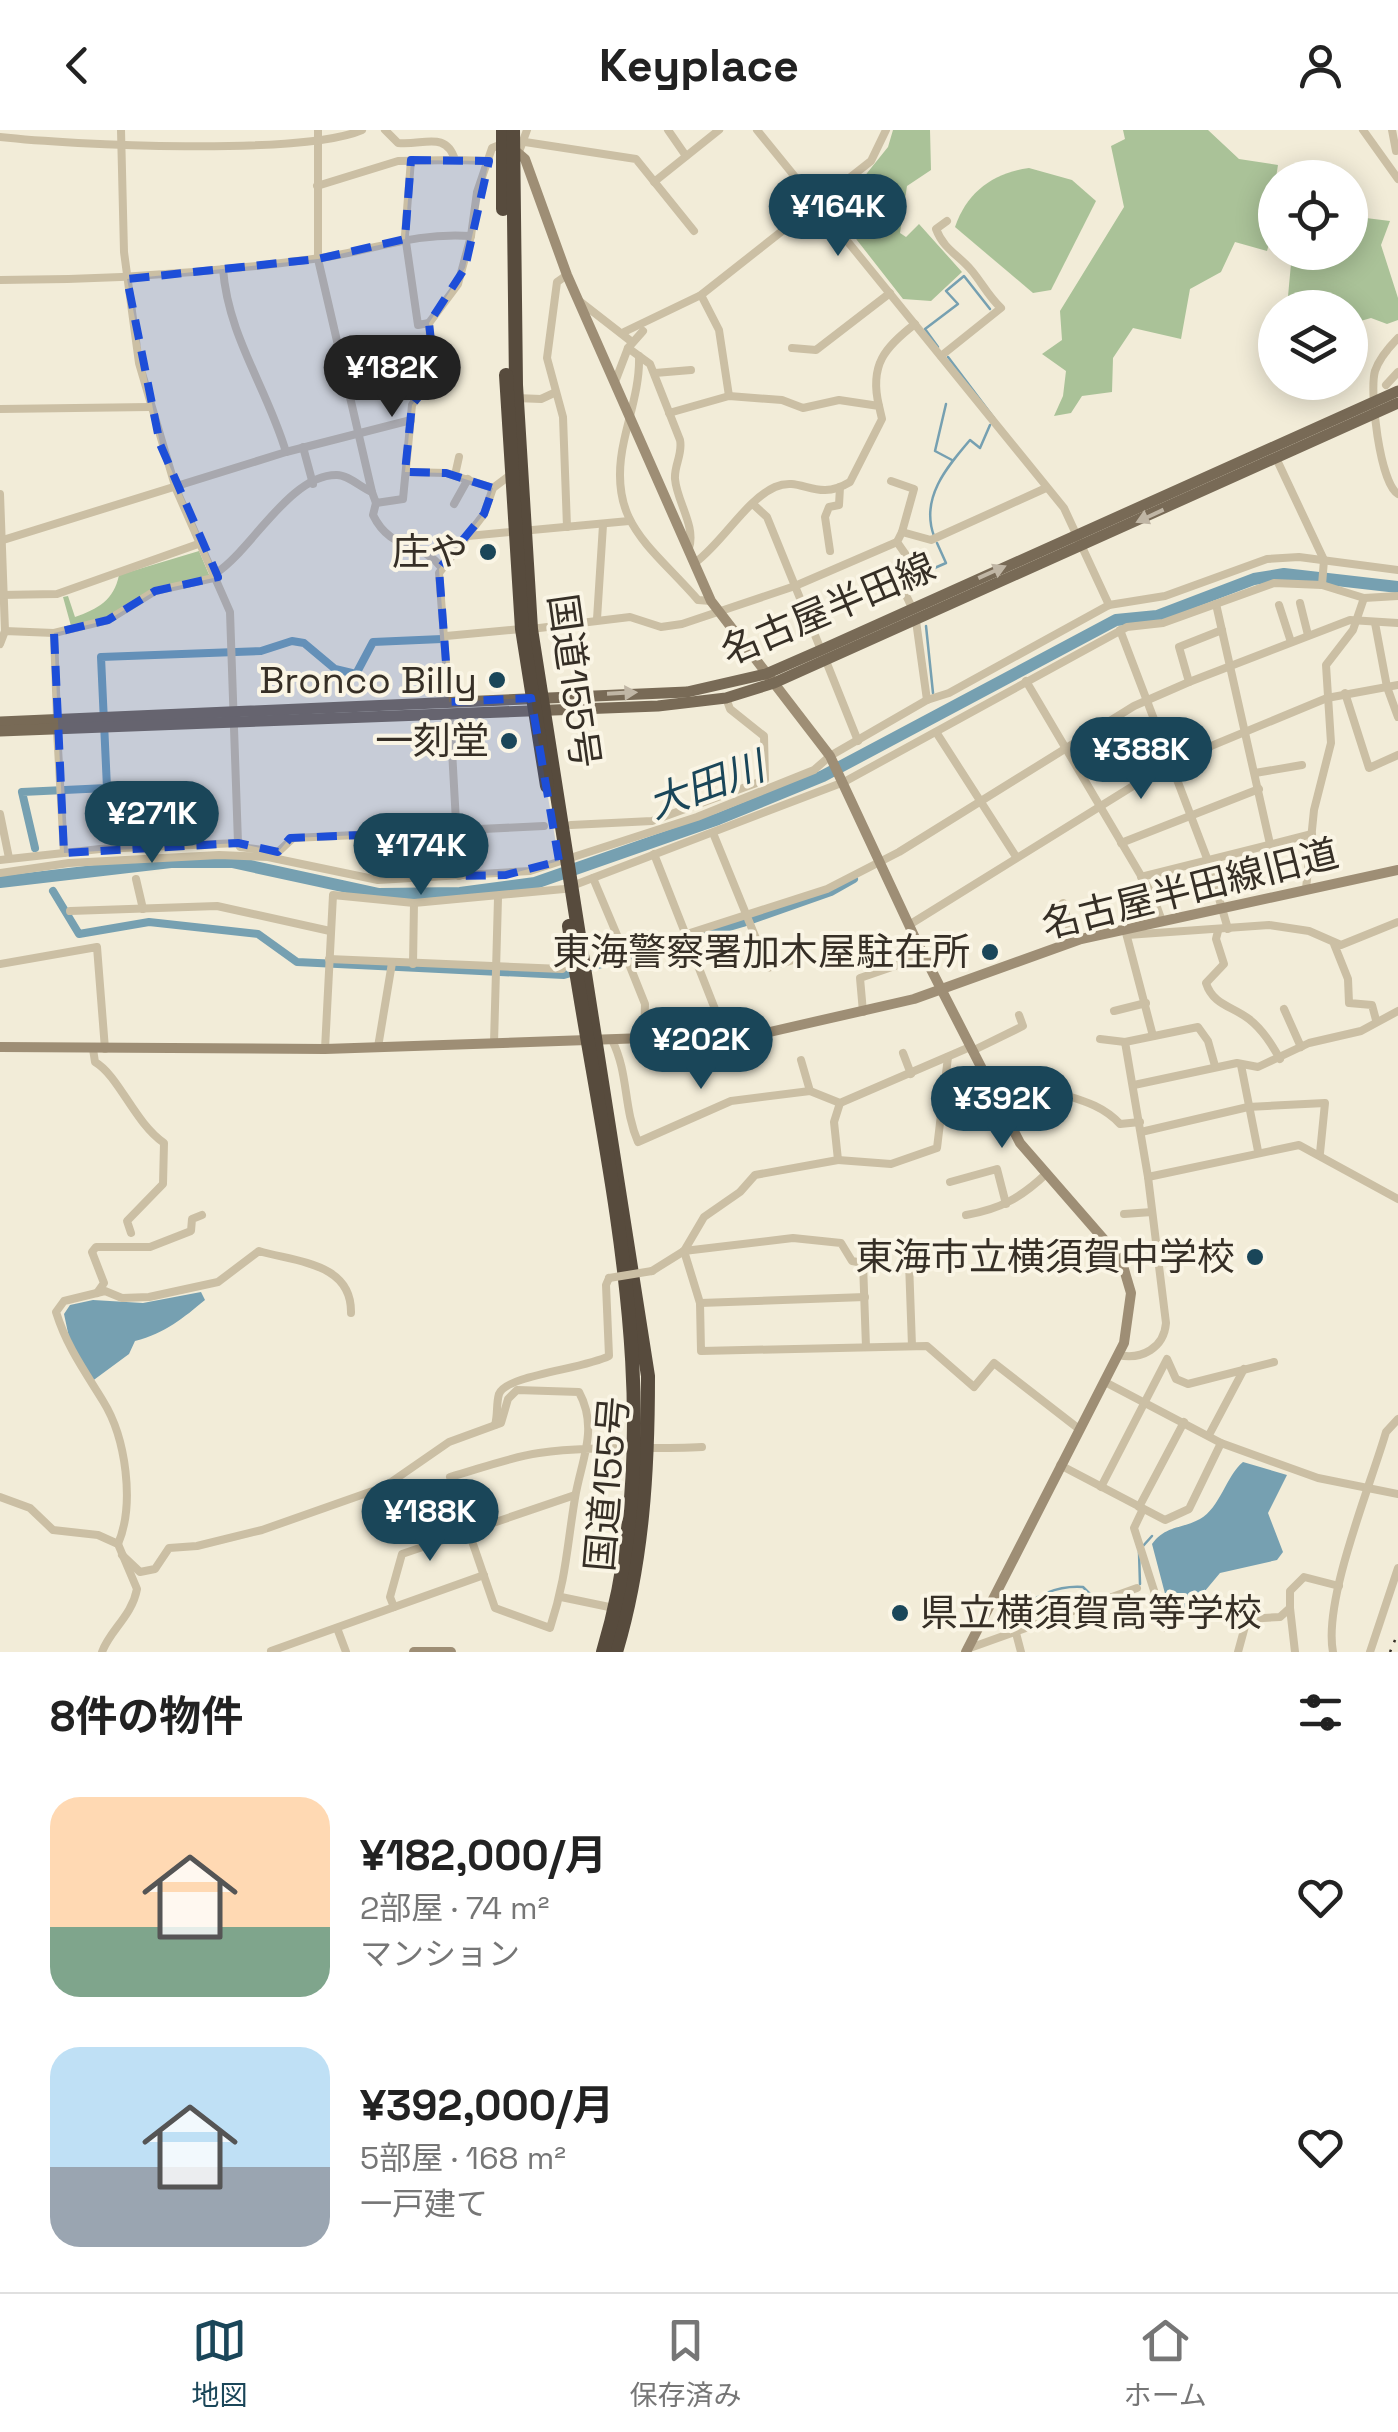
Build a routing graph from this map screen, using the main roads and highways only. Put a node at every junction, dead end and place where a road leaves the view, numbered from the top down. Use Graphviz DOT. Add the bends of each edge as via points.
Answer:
graph roads {
  1 [pos="512,130"];
  2 [pos="513,143"];
  3 [pos="1392,388"];
  4 [pos="1398,403"];
  5 [pos="1376,407"];
  6 [pos="518,531"];
  7 [pos="1080,540"];
  8 [pos="770,679"];
  9 [pos="538,703"];
  10 [pos="0,722"];
  11 [pos="57,724"];
  12 [pos="0,731"];
  13 [pos="642,1450"];
  14 [pos="603,1652"];
  15 [pos="616,1652"];
  1 -- 2 [label="highway, 国道155号"];
  2 -- 6 [label="highway, 国道155号"];
  2 -- 6 [label="highway, 国道155号" via="509,476"];
  3 -- 5 [label="main road, 名古屋半田線"];
  4 -- 5 [label="main road, 名古屋半田線"];
  5 -- 7 [label="main road, 名古屋半田線"];
  5 -- 7 [label="main road, 名古屋半田線, one-way" via="1276,458"];
  6 -- 9 [label="highway, 国道155号"];
  7 -- 8 [label="main road, 名古屋半田線"];
  9 -- 8 [label="main road, 名古屋半田線, one-way"];
  8 -- 9 [label="main road, 名古屋半田線" via="726,698 658,706"];
  9 -- 11 [label="main road, 名古屋半田線"];
  9 -- 13 [label="highway, 国道155号" via="599,1041"];
  10 -- 11 [label="main road, 名古屋半田線"];
  11 -- 12 [label="main road, 名古屋半田線"];
  13 -- 14 [label="highway, 国道155号"];
  13 -- 15 [label="highway, 国道155号" via="632,1588"];
}
